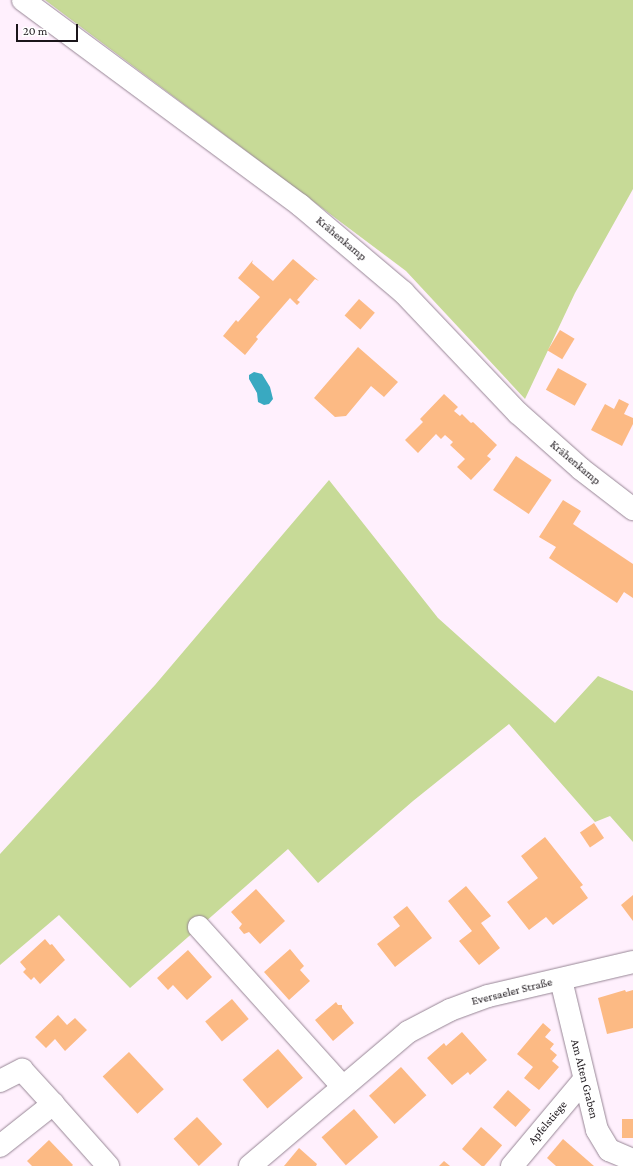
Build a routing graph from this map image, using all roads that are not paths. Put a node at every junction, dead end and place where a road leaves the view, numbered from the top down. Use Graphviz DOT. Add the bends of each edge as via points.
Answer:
graph roads {
  1 [pos="23,0"];
  2 [pos="633,509"];
  3 [pos="199,927"];
  4 [pos="633,962"];
  5 [pos="561,980"];
  6 [pos="584,1080"];
  7 [pos="0,1081"];
  8 [pos="343,1087"];
  9 [pos="53,1104"];
  10 [pos="0,1146"];
  11 [pos="633,1160"];
  12 [pos="108,1166"];
  13 [pos="250,1166"];
  14 [pos="512,1166"];
  1 -- 2 [label="street, Krähenkamp" via="300,204 403,292 518,414 581,469"];
  3 -- 8 [label="street"];
  4 -- 5 [label="street, Eversaeler Straße"];
  5 -- 6 [label="street, Am Alten Graben"];
  5 -- 8 [label="street, Eversaeler Straße" via="488,996 450,1010 408,1032"];
  6 -- 11 [label="street, Am Alten Graben" via="597,1130 609,1150"];
  6 -- 14 [label="street, Apfelstiege"];
  7 -- 9 [label="street" via="22,1070"];
  8 -- 13 [label="street, Eversaeler Straße"];
  9 -- 10 [label="street"];
  9 -- 12 [label="street"];
}
